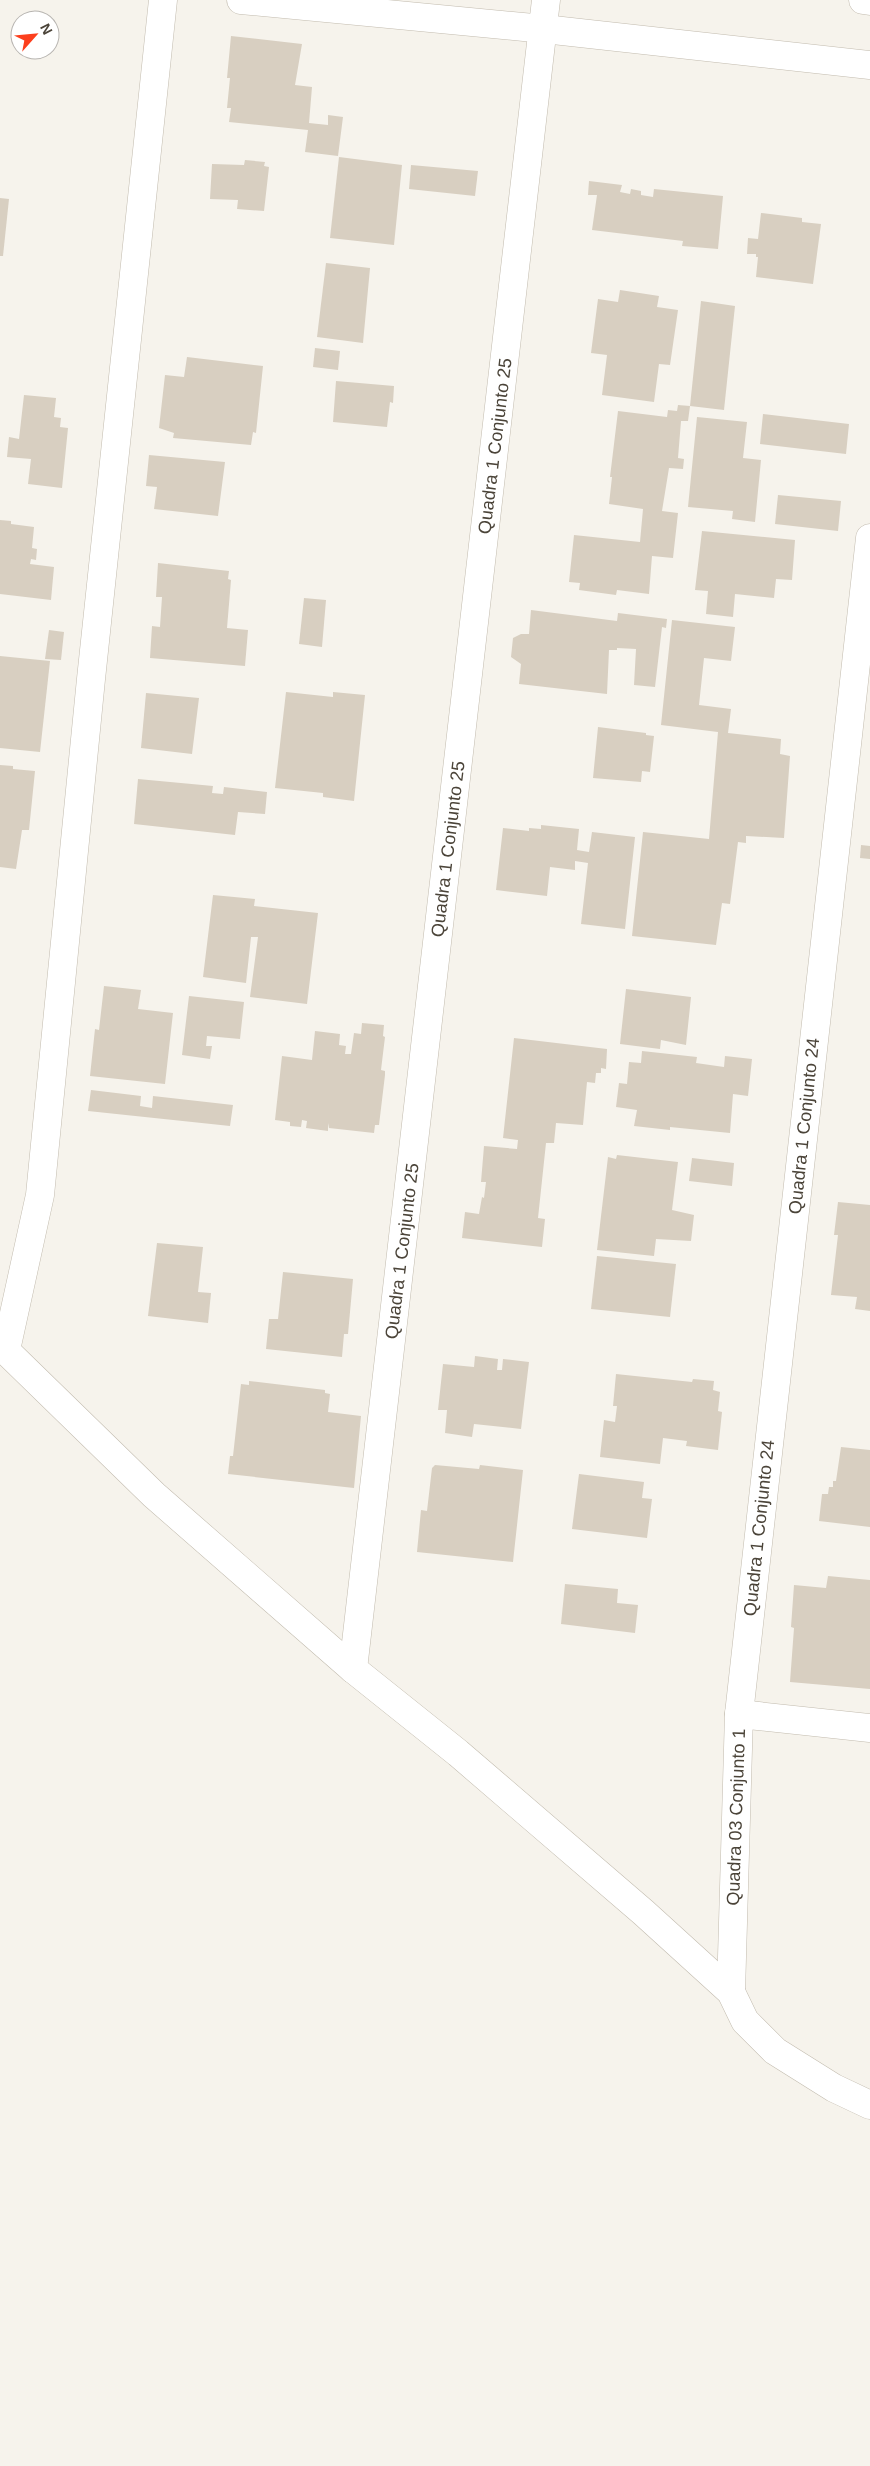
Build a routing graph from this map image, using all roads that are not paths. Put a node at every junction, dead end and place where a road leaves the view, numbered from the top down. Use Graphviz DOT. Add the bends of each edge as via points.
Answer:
graph roads {
  1 [pos="163,0"];
  2 [pos="241,0"];
  3 [pos="546,0"];
  4 [pos="863,0"];
  5 [pos="870,1"];
  6 [pos="544,29"];
  7 [pos="870,65"];
  8 [pos="870,538"];
  9 [pos="3,1348"];
  10 [pos="353,1669"];
  11 [pos="739,1714"];
  12 [pos="870,1728"];
  13 [pos="731,1992"];
  14 [pos="870,2105"];
  1 -- 9 [label="street" via="40,1195"];
  2 -- 6 [label="street"];
  3 -- 6 [label="street, Quadra 1 Conjunto 25"];
  4 -- 5 [label="street"];
  6 -- 7 [label="street"];
  6 -- 10 [label="street, Quadra 1 Conjunto 25"];
  8 -- 11 [label="street, Quadra 1 Conjunto 24"];
  9 -- 10 [label="street" via="154,1495"];
  10 -- 13 [label="street" via="571,1847"];
  11 -- 12 [label="street, Quadra 03 Conjunto 1"];
  11 -- 13 [label="street, Quadra 03 Conjunto 1"];
  13 -- 14 [label="street" via="745,2021 775,2051 834,2088"];
}
